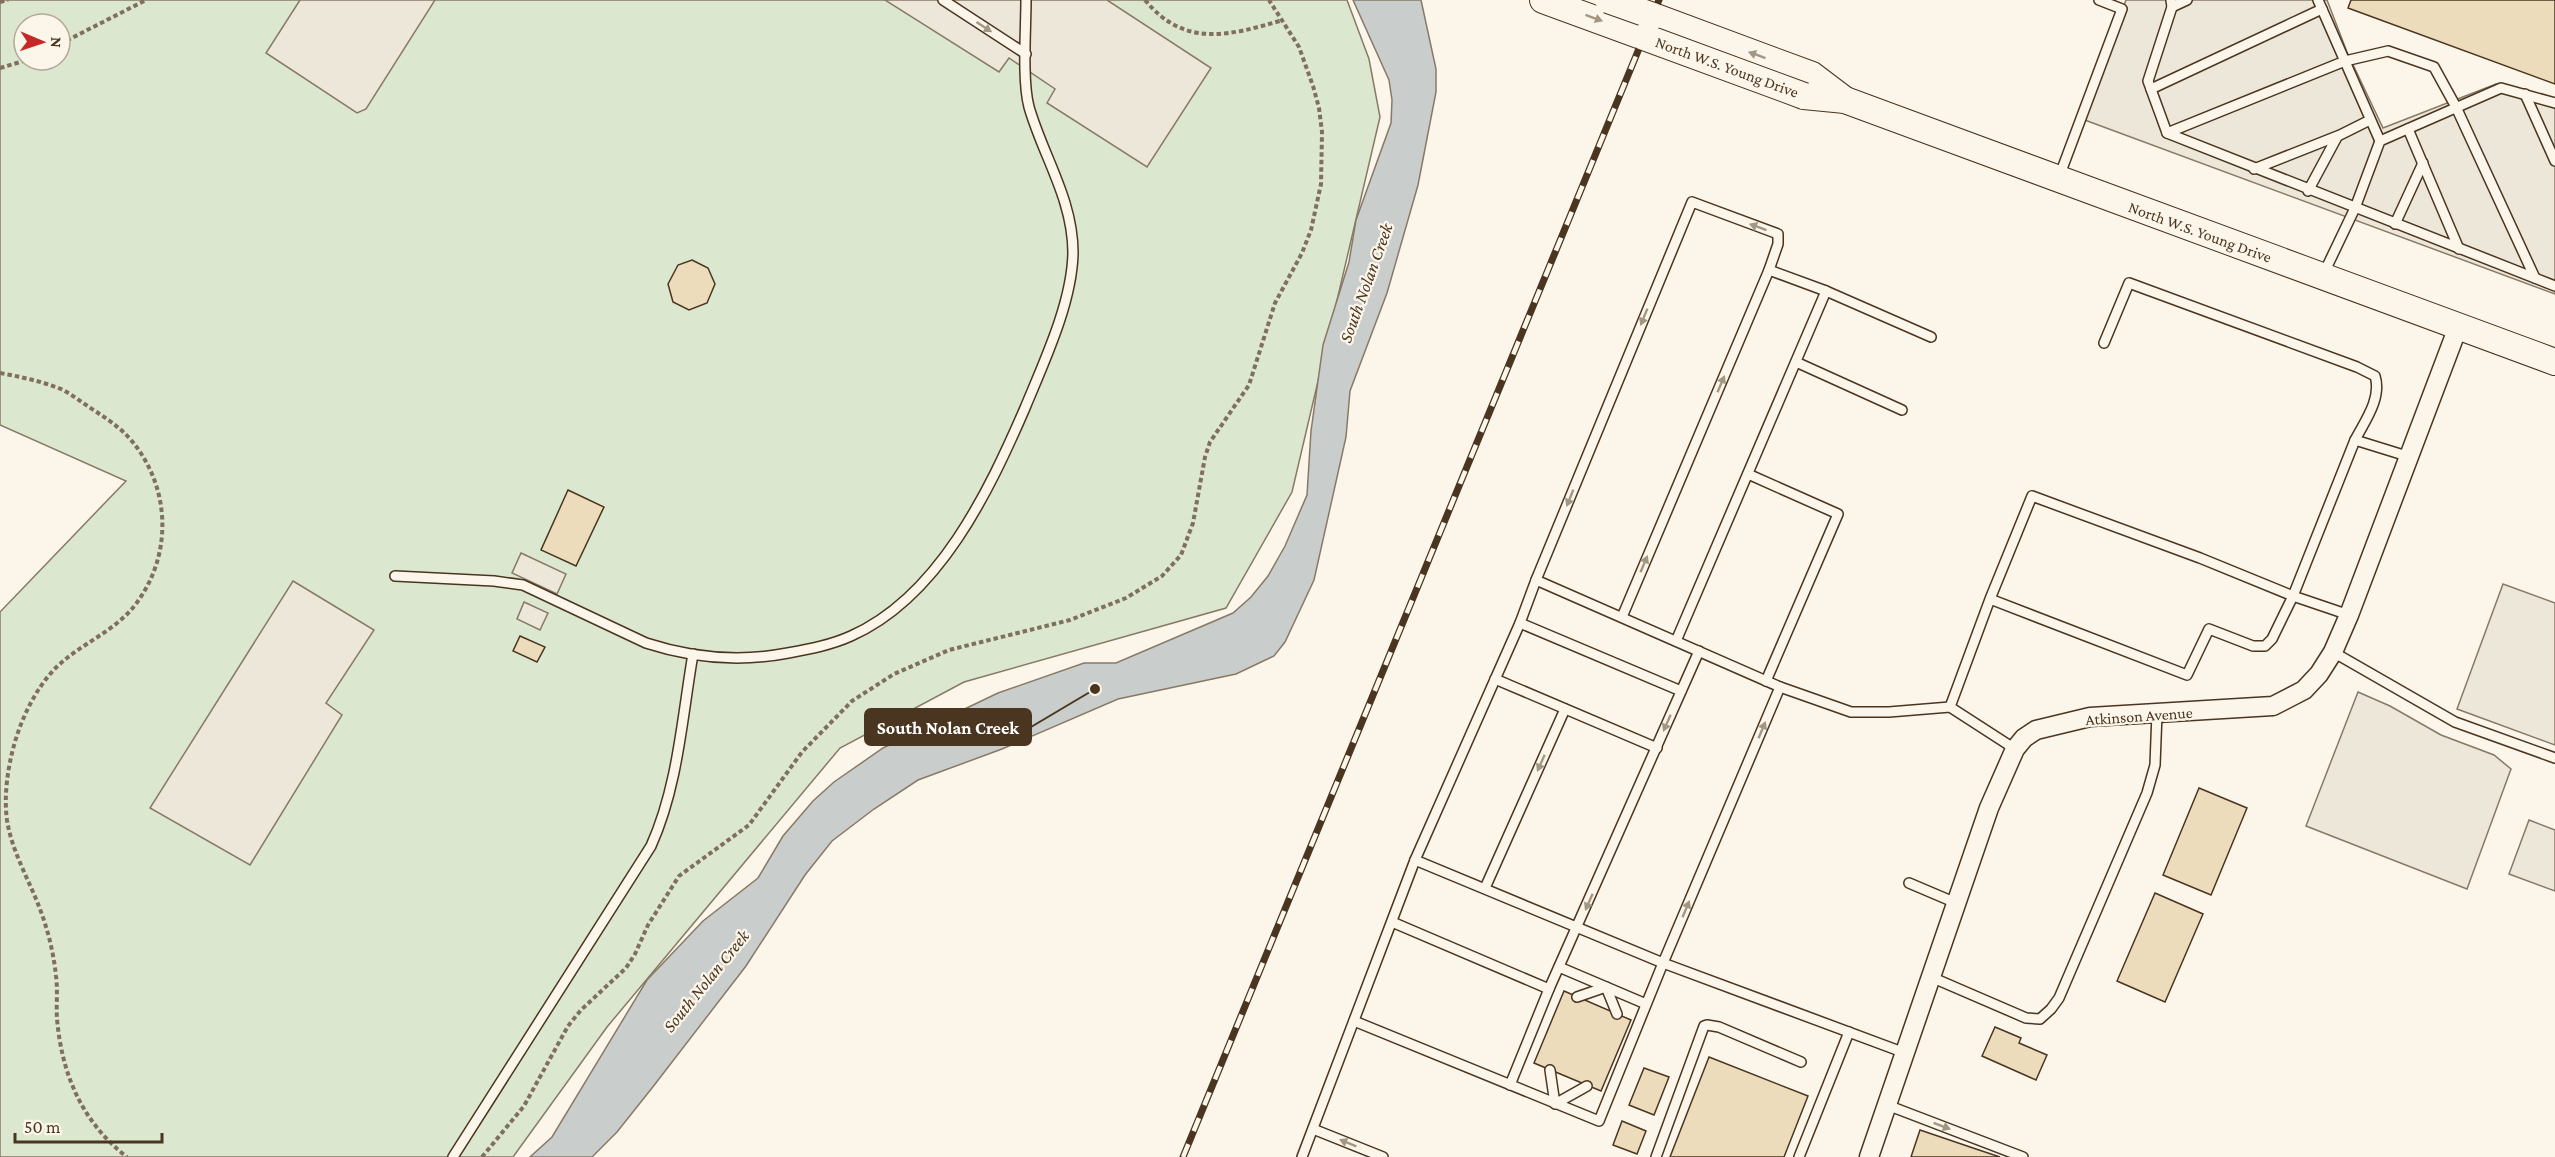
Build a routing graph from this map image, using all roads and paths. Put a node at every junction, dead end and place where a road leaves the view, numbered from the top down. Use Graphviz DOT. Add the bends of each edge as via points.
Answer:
graph roads {
  1 [pos="8,0"];
  2 [pos="146,0"];
  3 [pos="943,0"];
  4 [pos="1026,0"];
  5 [pos="1146,0"];
  6 [pos="1269,0"];
  7 [pos="1543,0"];
  8 [pos="1608,0"];
  9 [pos="2099,0"];
  10 [pos="2187,0"];
  11 [pos="0,2"];
  12 [pos="2172,3"];
  13 [pos="2320,4"];
  14 [pos="1283,20"];
  15 [pos="1648,27"];
  16 [pos="72,38"];
  17 [pos="1026,54"];
  18 [pos="2345,61"];
  19 [pos="2151,89"];
  20 [pos="2525,94"];
  21 [pos="2555,103"];
  22 [pos="2456,107"];
  23 [pos="2370,120"];
  24 [pos="2408,129"];
  25 [pos="2167,133"];
  26 [pos="2340,135"];
  27 [pos="2380,141"];
  28 [pos="2555,161"];
  29 [pos="2423,163"];
  30 [pos="2254,169"];
  31 [pos="2058,179"];
  32 [pos="2308,191"];
  33 [pos="2355,208"];
  34 [pos="2396,224"];
  35 [pos="2459,249"];
  36 [pos="1769,270"];
  37 [pos="2322,277"];
  38 [pos="2535,278"];
  39 [pos="2555,286"];
  40 [pos="1826,291"];
  41 [pos="2458,327"];
  42 [pos="1932,337"];
  43 [pos="2104,344"];
  44 [pos="1796,362"];
  45 [pos="2555,363"];
  46 [pos="0,373"];
  47 [pos="1902,410"];
  48 [pos="2355,440"];
  49 [pos="2410,457"];
  50 [pos="1748,474"];
  51 [pos="395,576"];
  52 [pos="1536,580"];
  53 [pos="2293,596"];
  54 [pos="1990,599"];
  55 [pos="2349,615"];
  56 [pos="1622,617"];
  57 [pos="1520,623"];
  58 [pos="1676,641"];
  59 [pos="1699,651"];
  60 [pos="2333,652"];
  61 [pos="693,654"];
  62 [pos="1495,679"];
  63 [pos="1766,681"];
  64 [pos="1780,687"];
  65 [pos="1681,691"];
  66 [pos="1950,707"];
  67 [pos="1565,710"];
  68 [pos="2157,713"];
  69 [pos="1657,747"];
  70 [pos="2015,749"];
  71 [pos="2555,758"];
  72 [pos="1415,860"];
  73 [pos="1909,883"];
  74 [pos="1485,888"];
  75 [pos="1956,903"];
  76 [pos="1392,922"];
  77 [pos="1578,926"];
  78 [pos="1663,963"];
  79 [pos="1559,968"];
  80 [pos="1931,977"];
  81 [pos="1606,987"];
  82 [pos="1549,989"];
  83 [pos="1577,997"];
  84 [pos="1646,1004"];
  85 [pos="1617,1014"];
  86 [pos="1353,1021"];
  87 [pos="1849,1032"];
  88 [pos="1905,1053"];
  89 [pos="1801,1062"];
  90 [pos="1550,1070"];
  91 [pos="1510,1085"];
  92 [pos="1587,1086"];
  93 [pos="1555,1104"];
  94 [pos="1887,1105"];
  95 [pos="1313,1129"];
  96 [pos="126,1157"];
  97 [pos="453,1157"];
  98 [pos="482,1157"];
  99 [pos="1302,1157"];
  100 [pos="1383,1157"];
  101 [pos="1656,1157"];
  102 [pos="1799,1157"];
  103 [pos="1869,1157"];
  104 [pos="2023,1157"];
  1 -- 11 [label="path"];
  2 -- 16 [label="path"];
  3 -- 17 [label="lane, one-way"];
  4 -- 17 [label="lane"];
  5 -- 14 [label="path" via="1170,22 1205,35 1234,33"];
  6 -- 14 [label="path"];
  7 -- 15 [label="main road, one-way"];
  8 -- 15 [label="main road, bridge"];
  9 -- 31 [label="lane" via="2122,9"];
  10 -- 12 [label="lane"];
  12 -- 19 [label="lane" via="2148,81"];
  13 -- 18 [label="lane"];
  13 -- 19 [label="lane"];
  14 -- 98 [label="path" via="1299,46 1319,108 1323,157 1317,205 1302,253 1268,320 1249,385 1210,442 1193,523 1177,560 1147,587 1126,598 1070,620 949,650 894,674 852,701 802,752 749,825 679,876 626,968 568,1026 524,1106"];
  15 -- 31 [label="main road, North W.S. Young Drive"];
  17 -- 61 [label="lane" via="1027,99 1069,216 1072,269 1063,307 1034,386 977,507 924,580 885,615 852,636 773,656"];
  18 -- 22 [label="lane" via="2388,51 2434,67"];
  18 -- 23 [label="lane"];
  18 -- 25 [label="lane"];
  19 -- 25 [label="lane"];
  20 -- 21 [label="lane"];
  20 -- 22 [label="lane" via="2501,88"];
  20 -- 28 [label="lane"];
  22 -- 24 [label="lane"];
  22 -- 38 [label="lane"];
  23 -- 26 [label="lane"];
  23 -- 27 [label="lane"];
  24 -- 27 [label="lane"];
  24 -- 29 [label="lane"];
  25 -- 30 [label="lane"];
  26 -- 30 [label="lane"];
  26 -- 32 [label="lane"];
  27 -- 33 [label="lane"];
  29 -- 34 [label="lane"];
  29 -- 35 [label="lane"];
  30 -- 32 [label="lane"];
  31 -- 37 [label="main road, North W.S. Young Drive"];
  32 -- 33 [label="lane"];
  33 -- 34 [label="lane"];
  33 -- 37 [label="lane"];
  34 -- 35 [label="lane"];
  35 -- 38 [label="lane"];
  36 -- 40 [label="lane"];
  36 -- 52 [label="lane, one-way" via="1778,234 1692,202"];
  56 -- 36 [label="lane, one-way"];
  37 -- 41 [label="main road, North W.S. Young Drive"];
  38 -- 39 [label="lane"];
  40 -- 42 [label="lane"];
  40 -- 44 [label="lane"];
  41 -- 45 [label="main road, North W.S. Young Drive"];
  41 -- 49 [label="street, Atkinson Avenue"];
  43 -- 48 [label="lane" via="2129,283 2357,368 2375,376 2378,387"];
  44 -- 47 [label="lane"];
  44 -- 50 [label="lane"];
  46 -- 96 [label="path" via="63,390 115,424 143,457 161,500 163,537 150,582 128,614 65,659 38,692 16,734 6,801 13,845 48,934 57,977 59,1040 69,1081 89,1119"];
  48 -- 49 [label="lane"];
  48 -- 53 [label="lane"];
  49 -- 55 [label="street, Atkinson Avenue"];
  50 -- 58 [label="lane"];
  50 -- 63 [label="lane" via="1838,514"];
  51 -- 61 [label="lane" via="524,585 628,636 666,650"];
  52 -- 56 [label="lane"];
  52 -- 57 [label="lane"];
  53 -- 54 [label="lane" via="2265,646 2253,646 2209,629 2187,675"];
  53 -- 54 [label="lane" via="2032,496"];
  53 -- 55 [label="lane"];
  54 -- 66 [label="lane"];
  55 -- 60 [label="street, Atkinson Avenue"];
  56 -- 58 [label="lane"];
  57 -- 62 [label="lane"];
  57 -- 65 [label="lane"];
  58 -- 59 [label="lane"];
  59 -- 63 [label="lane"];
  59 -- 65 [label="lane"];
  60 -- 68 [label="street, Atkinson Avenue" via="2304,690 2273,706"];
  60 -- 71 [label="lane" via="2455,722"];
  61 -- 97 [label="lane" via="671,787 651,846"];
  62 -- 67 [label="lane"];
  62 -- 72 [label="lane"];
  63 -- 64 [label="lane"];
  64 -- 66 [label="lane" via="1851,712"];
  78 -- 64 [label="lane, one-way"];
  65 -- 69 [label="lane, one-way"];
  66 -- 70 [label="lane"];
  67 -- 69 [label="lane"];
  67 -- 74 [label="lane, one-way"];
  68 -- 70 [label="street, Atkinson Avenue" via="2090,717 2036,730"];
  68 -- 80 [label="lane" via="2154,765 2147,793 2051,1009 2040,1019 2026,1018"];
  69 -- 77 [label="lane, one-way"];
  70 -- 75 [label="street, Atkinson Avenue" via="1989,808"];
  72 -- 74 [label="lane"];
  72 -- 76 [label="lane"];
  73 -- 75 [label="lane"];
  74 -- 77 [label="lane"];
  75 -- 80 [label="street, Atkinson Avenue"];
  76 -- 82 [label="lane"];
  76 -- 86 [label="lane"];
  77 -- 78 [label="lane"];
  77 -- 79 [label="lane"];
  78 -- 84 [label="lane"];
  78 -- 87 [label="lane"];
  79 -- 81 [label="lane"];
  79 -- 82 [label="lane"];
  80 -- 88 [label="street, Atkinson Avenue"];
  81 -- 83 [label="lane"];
  81 -- 84 [label="lane"];
  81 -- 85 [label="lane"];
  82 -- 91 [label="lane"];
  84 -- 93 [label="lane" via="1599,1121"];
  86 -- 91 [label="lane"];
  86 -- 95 [label="lane"];
  87 -- 88 [label="lane"];
  87 -- 102 [label="lane"];
  88 -- 94 [label="street, Atkinson Avenue"];
  89 -- 101 [label="lane" via="1719,1027 1704,1026"];
  90 -- 93 [label="lane"];
  91 -- 93 [label="lane"];
  92 -- 93 [label="lane"];
  94 -- 103 [label="street, Atkinson Avenue"];
  94 -- 104 [label="lane, one-way"];
  95 -- 99 [label="lane"];
  100 -- 95 [label="lane, one-way"];
}
